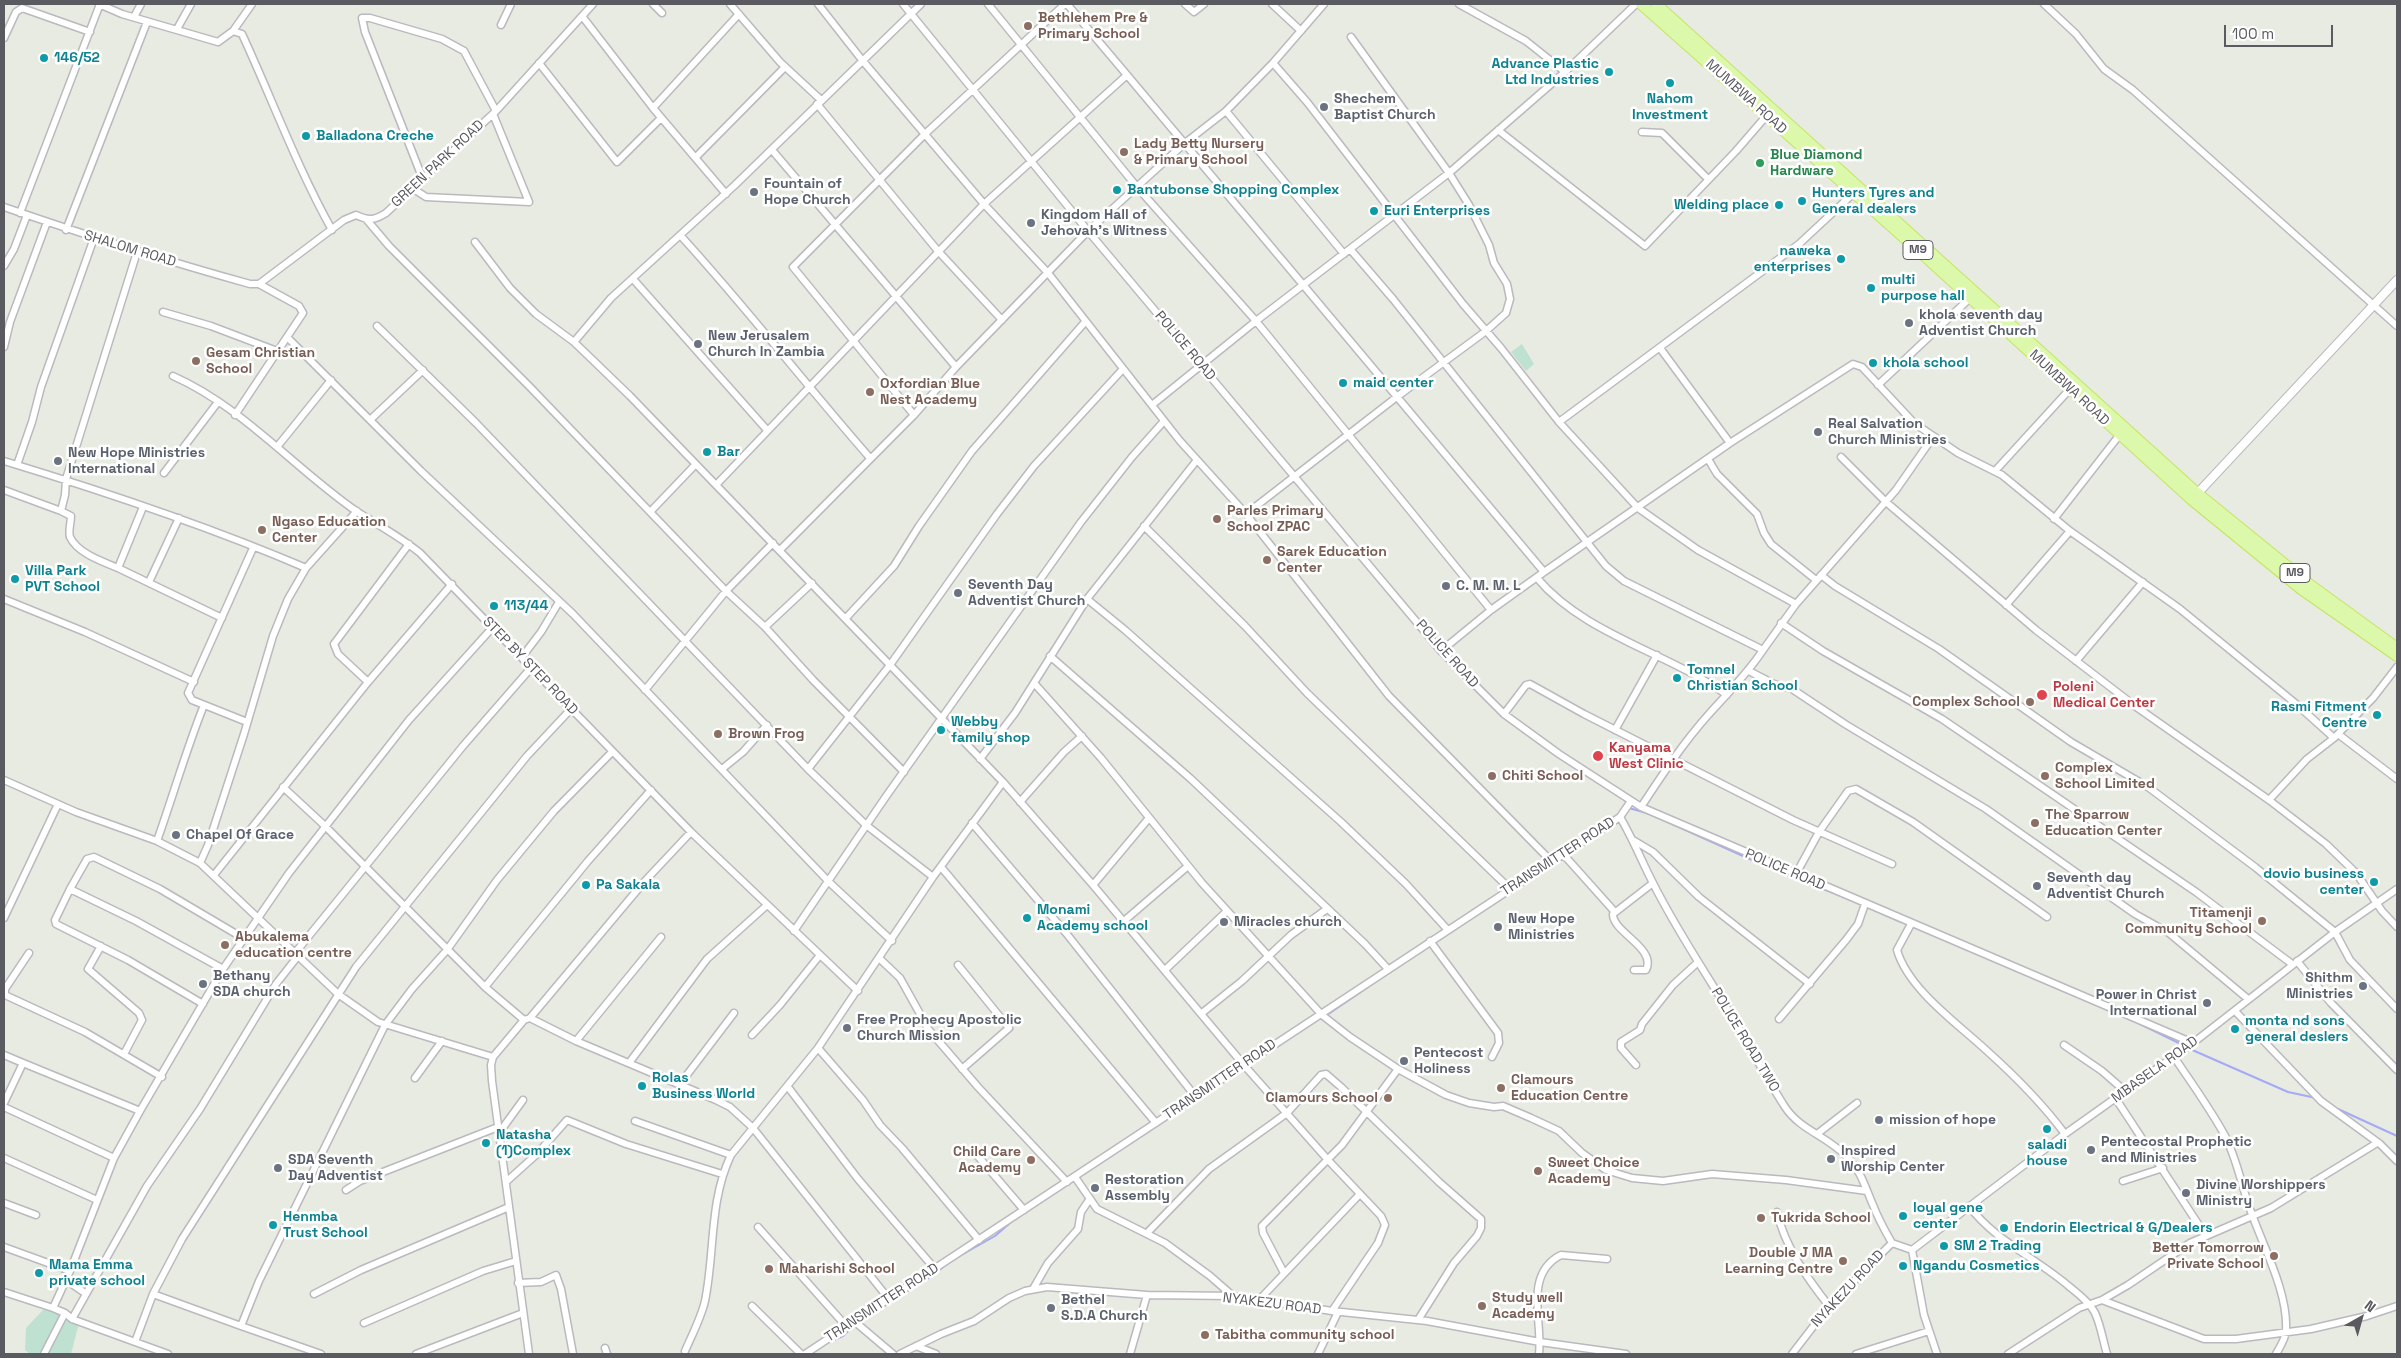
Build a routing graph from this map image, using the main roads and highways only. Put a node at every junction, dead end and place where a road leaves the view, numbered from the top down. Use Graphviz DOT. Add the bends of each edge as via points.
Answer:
graph roads {
  1 [pos="1641,4"];
  2 [pos="1656,4"];
  3 [pos="1770,113"];
  4 [pos="1857,190"];
  5 [pos="2123,432"];
  6 [pos="2194,496"];
  7 [pos="2397,648"];
  8 [pos="2397,656"];
  1 -- 3 [label="main road, MUMBWA ROAD / M9"];
  2 -- 3 [label="main road, MUMBWA ROAD / M9"];
  3 -- 4 [label="main road, MUMBWA ROAD / M9"];
  4 -- 5 [label="main road, MUMBWA ROAD / M9"];
  4 -- 5 [label="main road, MUMBWA ROAD / M9" via="2070,389"];
  5 -- 6 [label="main road, MUMBWA ROAD / M9"];
  6 -- 7 [label="main road, MUMBWA ROAD / M9"];
  6 -- 8 [label="main road, MUMBWA ROAD / M9" via="2301,589"];
}
